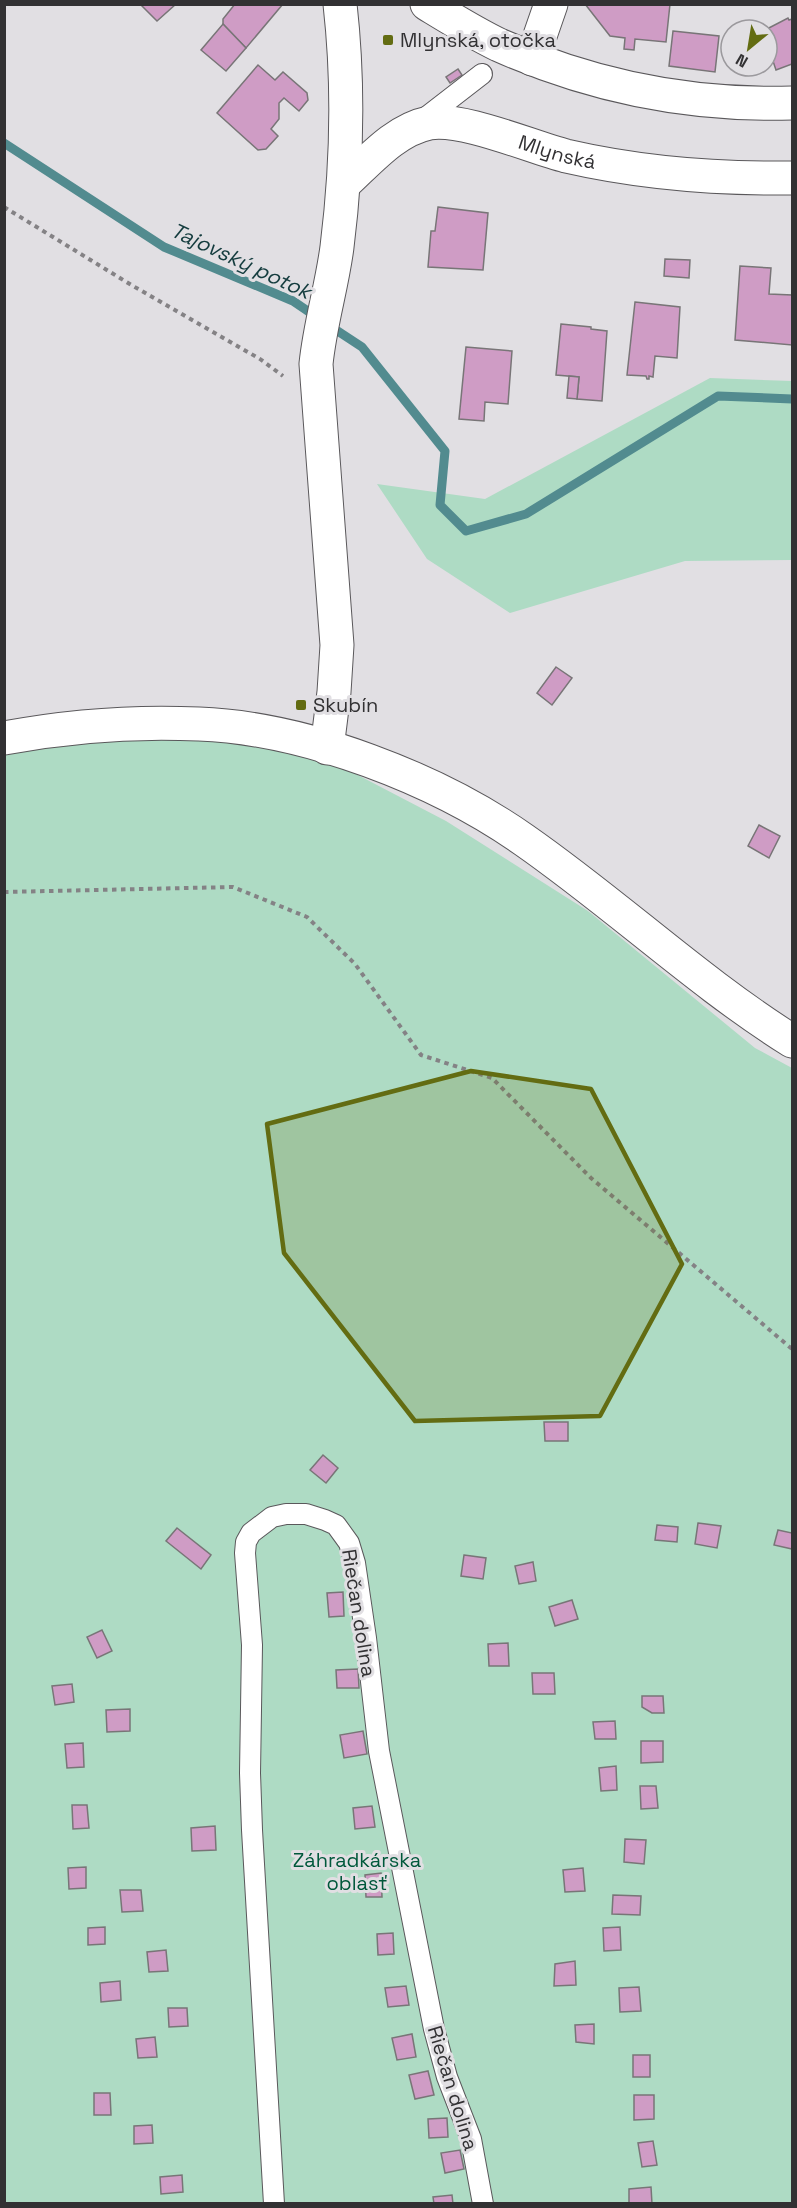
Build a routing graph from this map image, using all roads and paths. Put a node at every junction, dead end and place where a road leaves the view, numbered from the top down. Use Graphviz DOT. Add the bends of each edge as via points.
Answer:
graph roads {
  1 [pos="340,4"];
  2 [pos="427,4"];
  3 [pos="551,4"];
  4 [pos="532,58"];
  5 [pos="482,74"];
  6 [pos="792,103"];
  7 [pos="415,126"];
  8 [pos="792,178"];
  9 [pos="345,183"];
  10 [pos="4,207"];
  11 [pos="317,401"];
  12 [pos="4,738"];
  13 [pos="327,748"];
  14 [pos="4,892"];
  15 [pos="792,1041"];
  16 [pos="792,1349"];
  17 [pos="274,2204"];
  18 [pos="483,2204"];
  1 -- 9 [label="street"];
  2 -- 4 [label="street" via="497,44"];
  3 -- 4 [label="street"];
  4 -- 6 [label="street" via="592,79 684,99 722,104"];
  5 -- 7 [label="lane"];
  7 -- 8 [label="street, Mlynská" via="455,124 565,156 638,170"];
  7 -- 9 [label="street, Mlynská" via="392,140"];
  9 -- 11 [label="street" via="319,336"];
  10 -- 11 [label="path" via="260,359"];
  11 -- 13 [label="street" via="337,645"];
  12 -- 13 [label="street" via="117,723 200,724 268,733"];
  13 -- 15 [label="street" via="386,767 450,796 522,838"];
  14 -- 16 [label="path" via="233,887 307,917 355,964 421,1055 492,1078 591,1178"];
  17 -- 18 [label="lane, Riečan dolina" via="252,1830 252,1645 245,1553 251,1533 272,1517 286,1514 306,1514 336,1526 355,1563 379,1751 434,2029 471,2139"];
}
